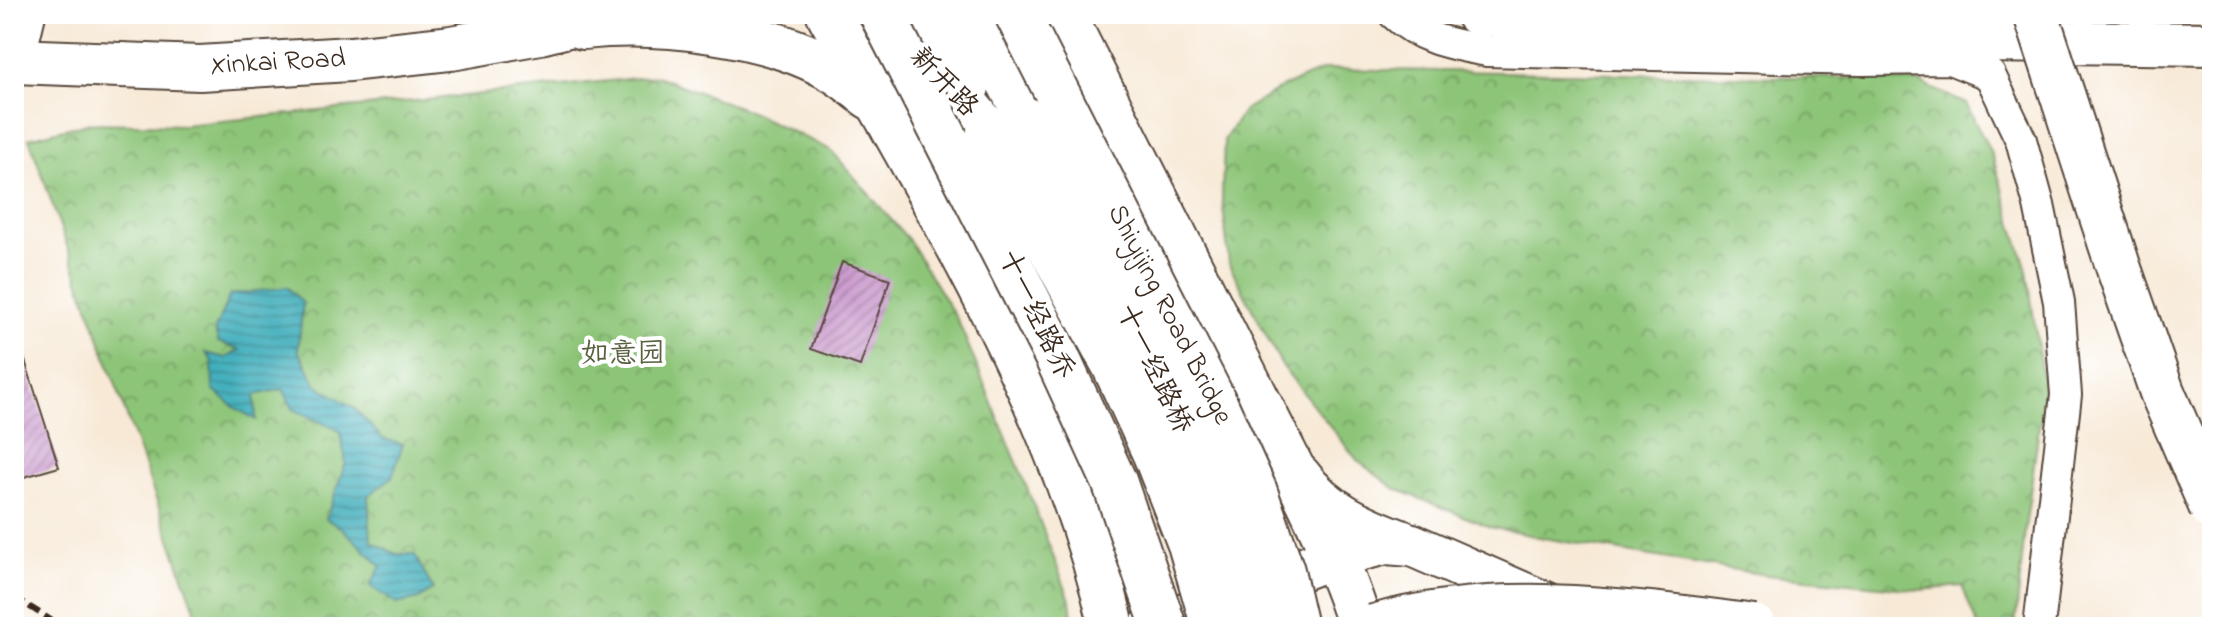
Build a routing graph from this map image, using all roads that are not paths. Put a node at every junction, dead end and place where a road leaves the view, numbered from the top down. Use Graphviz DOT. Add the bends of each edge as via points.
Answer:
graph roads {
  1 [pos="24,14"];
  2 [pos="612,14"];
  3 [pos="829,14"];
  4 [pos="853,14"];
  5 [pos="882,14"];
  6 [pos="931,14"];
  7 [pos="974,14"];
  8 [pos="1017,14"];
  9 [pos="1394,14"];
  10 [pos="1477,14"];
  11 [pos="2036,14"];
  12 [pos="1068,17"];
  13 [pos="540,32"];
  14 [pos="1898,40"];
  15 [pos="2212,44"];
  16 [pos="14,59"];
  17 [pos="1861,60"];
  18 [pos="879,105"];
  19 [pos="1009,126"];
  20 [pos="1288,460"];
  21 [pos="2212,508"];
  22 [pos="1412,545"];
  23 [pos="1335,556"];
  24 [pos="1112,627"];
  25 [pos="1151,627"];
  26 [pos="1164,627"];
  27 [pos="1214,627"];
  28 [pos="1251,627"];
  29 [pos="1295,627"];
  30 [pos="1360,627"];
  31 [pos="1374,627"];
  32 [pos="1602,627"];
  33 [pos="1754,627"];
  34 [pos="2039,627"];
  1 -- 16 [label="main road"];
  2 -- 13 [label="main road"];
  3 -- 18 [label="main road"];
  4 -- 19 [label="main road, 新开路" via="904,42 940,76"];
  5 -- 26 [label="main road, 十一经路乔, bridge" via="1057,357 1114,481"];
  6 -- 19 [label="main road"];
  7 -- 19 [label="main road"];
  8 -- 29 [label="main road, Shiyijing Road Bridge, bridge" via="1217,408 1255,492"];
  9 -- 17 [label="street" via="1443,43 1487,51"];
  10 -- 14 [label="main road"];
  11 -- 21 [label="main road, bridge" via="2162,392"];
  12 -- 19 [label="main road"];
  12 -- 20 [label="main road"];
  13 -- 16 [label="main road, Xinkai Road" via="350,59 200,68"];
  13 -- 18 [label="main road" via="639,24 710,30 806,57 835,71"];
  14 -- 15 [label="main road"];
  14 -- 17 [label="street"];
  17 -- 34 [label="street" via="1950,59 1990,75 2021,140 2059,302 2066,395"];
  18 -- 24 [label="main road" via="1018,363 1072,495 1103,583"];
  19 -- 27 [label="main road, 十一经路桥, bridge" via="1019,190 1114,365 1155,454 1190,544"];
  19 -- 28 [label="main road, 十一经路桥, bridge" via="1194,451 1233,552"];
  20 -- 22 [label="main road" via="1334,510"];
  20 -- 23 [label="main road"];
  22 -- 23 [label="main road" via="1386,543"];
  22 -- 32 [label="main road"];
  23 -- 25 [label="main road"];
  23 -- 30 [label="main road"];
  31 -- 33 [label="main road, bridge" via="1453,611 1513,607 1601,608"];
}
